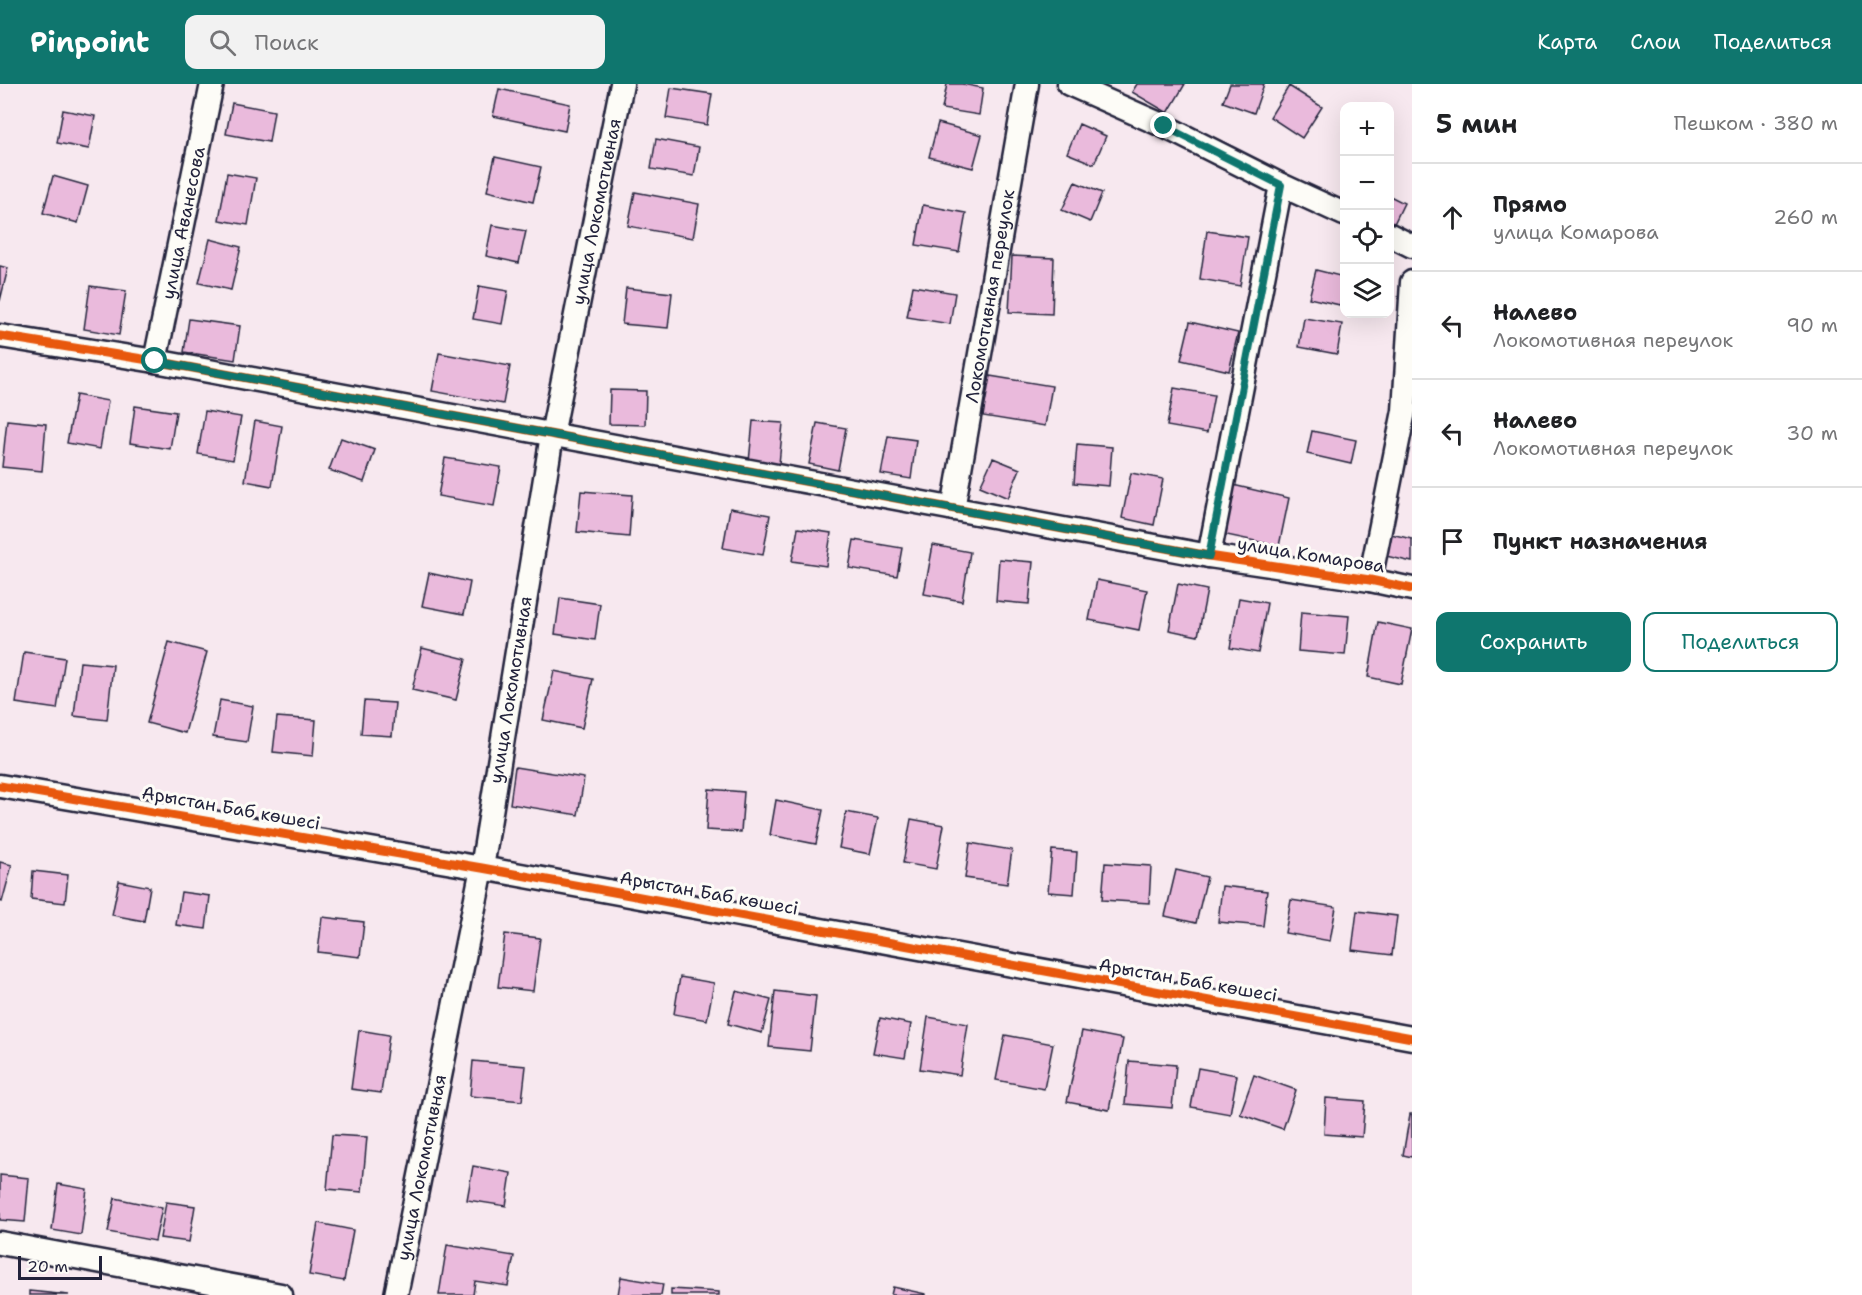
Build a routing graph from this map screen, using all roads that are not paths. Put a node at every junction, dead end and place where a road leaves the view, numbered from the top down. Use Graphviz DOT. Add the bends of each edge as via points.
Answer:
graph roads {
  1 [pos="212,84"];
  2 [pos="622,84"];
  3 [pos="1027,84"];
  4 [pos="1069,84"];
  5 [pos="1281,185"];
  6 [pos="1340,212"];
  7 [pos="1394,237"];
  8 [pos="1412,246"];
  9 [pos="1412,282"];
  10 [pos="0,336"];
  11 [pos="155,361"];
  12 [pos="552,435"];
  13 [pos="953,509"];
  14 [pos="1209,556"];
  15 [pos="1370,580"];
  16 [pos="1412,589"];
  17 [pos="0,786"];
  18 [pos="482,868"];
  19 [pos="1412,1038"];
  20 [pos="0,1243"];
  21 [pos="281,1295"];
  22 [pos="396,1295"];
  1 -- 11 [label="street, улица Аванесова"];
  2 -- 12 [label="street, улица Локомотивная"];
  3 -- 13 [label="street, Локомотивная переулок"];
  4 -- 5 [label="street"];
  5 -- 6 [label="street"];
  5 -- 14 [label="street"];
  7 -- 8 [label="street"];
  9 -- 15 [label="street" via="1404,411"];
  10 -- 11 [label="street, улица Комарова"];
  11 -- 12 [label="street, улица Комарова"];
  12 -- 13 [label="street, улица Комарова"];
  12 -- 18 [label="street, улица Локомотивная"];
  13 -- 14 [label="street, улица Комарова"];
  14 -- 15 [label="street, улица Комарова"];
  15 -- 16 [label="street, улица Комарова"];
  17 -- 18 [label="street, Арыстан Баб көшесі"];
  18 -- 19 [label="street, Арыстан Баб көшесі"];
  18 -- 22 [label="street, улица Локомотивная"];
  20 -- 21 [label="street"];
}
